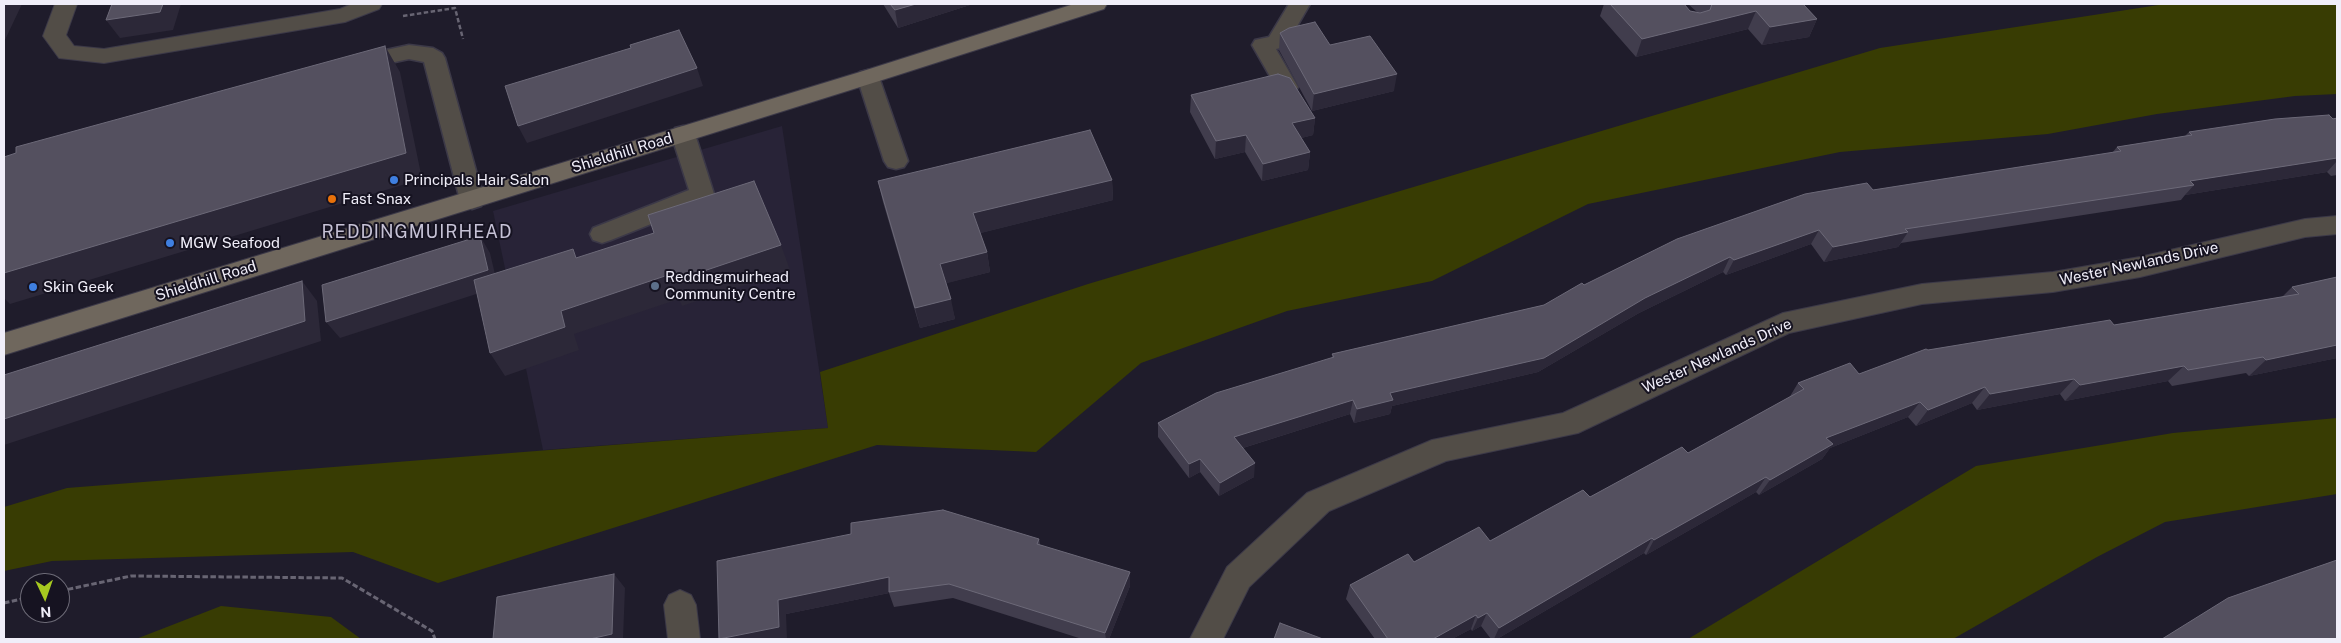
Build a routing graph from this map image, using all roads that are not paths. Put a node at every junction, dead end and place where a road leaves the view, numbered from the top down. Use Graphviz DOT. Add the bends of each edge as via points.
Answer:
graph roads {
  1 [pos="66,4"];
  2 [pos="371,4"];
  3 [pos="1096,4"];
  4 [pos="1299,4"];
  5 [pos="340,67"];
  6 [pos="868,77"];
  7 [pos="1287,87"];
  8 [pos="683,134"];
  9 [pos="896,161"];
  10 [pos="472,200"];
  11 [pos="2337,226"];
  12 [pos="602,234"];
  13 [pos="4,344"];
  14 [pos="680,604"];
  15 [pos="684,639"];
  16 [pos="1206,639"];
  1 -- 2 [label="street" via="54,36 67,53 104,56 345,15"];
  3 -- 6 [label="main road, Shieldhill Road"];
  4 -- 7 [label="lane" via="1277,42 1263,45"];
  5 -- 10 [label="lane" via="402,53 432,56"];
  6 -- 8 [label="main road, Shieldhill Road"];
  6 -- 9 [label="lane"];
  8 -- 10 [label="main road, Shieldhill Road"];
  8 -- 12 [label="lane" via="702,194"];
  10 -- 13 [label="main road, Shieldhill Road"];
  11 -- 16 [label="street, Wester Newlands Drive" via="2305,228 2140,268 2054,282 1922,294 1783,324 1568,424 1442,449 1318,502 1238,576"];
  14 -- 15 [label="street"];
}
